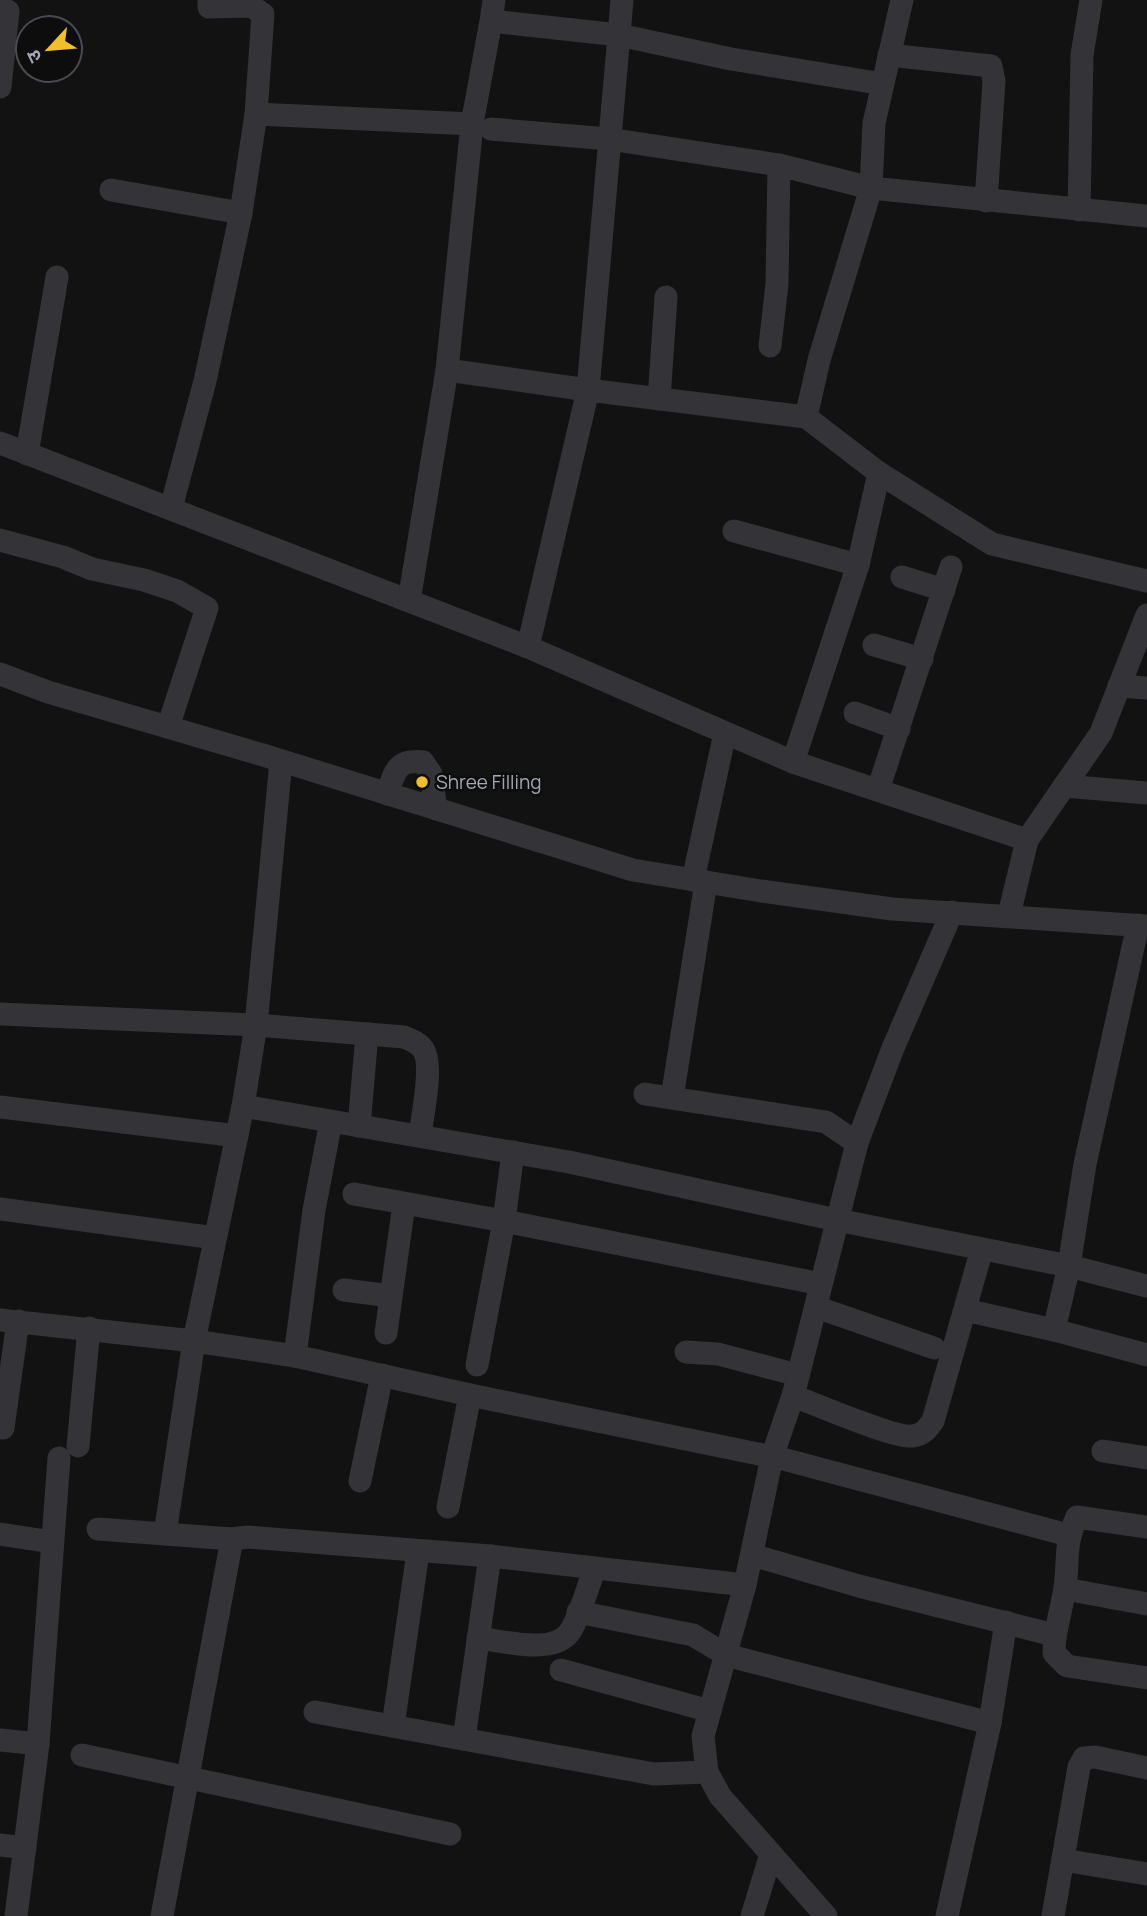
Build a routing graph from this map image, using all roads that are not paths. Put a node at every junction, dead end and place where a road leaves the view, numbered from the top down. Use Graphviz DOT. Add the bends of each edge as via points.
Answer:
graph roads {
  1 [pos="209,0"];
  2 [pos="622,0"];
  3 [pos="902,0"];
  4 [pos="1091,0"];
  5 [pos="0,9"];
  6 [pos="493,10"];
  7 [pos="619,35"];
  8 [pos="889,55"];
  9 [pos="883,84"];
  10 [pos="0,88"];
  11 [pos="256,114"];
  12 [pos="481,126"];
  13 [pos="609,139"];
  14 [pos="779,165"];
  15 [pos="871,188"];
  16 [pos="111,190"];
  17 [pos="986,201"];
  18 [pos="1079,210"];
  19 [pos="241,213"];
  20 [pos="1147,216"];
  21 [pos="57,277"];
  22 [pos="666,297"];
  23 [pos="770,346"];
  24 [pos="447,370"];
  25 [pos="588,390"];
  26 [pos="659,399"];
  27 [pos="806,417"];
  28 [pos="0,443"];
  29 [pos="27,454"];
  30 [pos="879,473"];
  31 [pos="171,508"];
  32 [pos="734,531"];
  33 [pos="0,540"];
  34 [pos="858,565"];
  35 [pos="951,567"];
  36 [pos="902,577"];
  37 [pos="1147,581"];
  38 [pos="944,590"];
  39 [pos="409,601"];
  40 [pos="1147,615"];
  41 [pos="874,645"];
  42 [pos="528,647"];
  43 [pos="922,659"];
  44 [pos="0,674"];
  45 [pos="1119,686"];
  46 [pos="1147,688"];
  47 [pos="855,713"];
  48 [pos="167,727"];
  49 [pos="899,729"];
  50 [pos="725,733"];
  51 [pos="281,761"];
  52 [pos="793,762"];
  53 [pos="1064,786"];
  54 [pos="878,790"];
  55 [pos="1147,793"];
  56 [pos="387,794"];
  57 [pos="436,809"];
  58 [pos="1027,839"];
  59 [pos="700,881"];
  60 [pos="952,912"];
  61 [pos="1009,915"];
  62 [pos="1142,926"];
  63 [pos="0,1014"];
  64 [pos="256,1025"];
  65 [pos="367,1034"];
  66 [pos="645,1094"];
  67 [pos="672,1098"];
  68 [pos="243,1106"];
  69 [pos="0,1107"];
  70 [pos="331,1121"];
  71 [pos="359,1126"];
  72 [pos="237,1136"];
  73 [pos="420,1136"];
  74 [pos="858,1143"];
  75 [pos="513,1152"];
  76 [pos="354,1194"];
  77 [pos="404,1204"];
  78 [pos="0,1209"];
  79 [pos="838,1220"];
  80 [pos="504,1222"];
  81 [pos="215,1238"];
  82 [pos="982,1249"];
  83 [pos="1069,1266"];
  84 [pos="821,1284"];
  85 [pos="1147,1286"];
  86 [pos="344,1290"];
  87 [pos="391,1296"];
  88 [pos="816,1307"];
  89 [pos="965,1310"];
  90 [pos="9,1320"];
  91 [pos="89,1328"];
  92 [pos="1054,1330"];
  93 [pos="386,1333"];
  94 [pos="194,1341"];
  95 [pos="934,1348"];
  96 [pos="686,1352"];
  97 [pos="1147,1355"];
  98 [pos="295,1356"];
  99 [pos="477,1365"];
  100 [pos="382,1376"];
  101 [pos="796,1385"];
  102 [pos="470,1395"];
  103 [pos="3,1428"];
  104 [pos="1103,1451"];
  105 [pos="772,1457"];
  106 [pos="1147,1458"];
  107 [pos="360,1481"];
  108 [pos="448,1507"];
  109 [pos="1147,1528"];
  110 [pos="98,1529"];
  111 [pos="0,1534"];
  112 [pos="165,1534"];
  113 [pos="1068,1535"];
  114 [pos="232,1539"];
  115 [pos="52,1542"];
  116 [pos="418,1552"];
  117 [pos="752,1555"];
  118 [pos="490,1556"];
  119 [pos="594,1568"];
  120 [pos="745,1585"];
  121 [pos="1065,1588"];
  122 [pos="1147,1604"];
  123 [pos="578,1612"];
  124 [pos="1006,1622"];
  125 [pos="1054,1635"];
  126 [pos="478,1638"];
  127 [pos="726,1654"];
  128 [pos="561,1670"];
  129 [pos="1147,1678"];
  130 [pos="710,1711"];
  131 [pos="315,1712"];
  132 [pos="990,1723"];
  133 [pos="393,1726"];
  134 [pos="464,1739"];
  135 [pos="0,1740"];
  136 [pos="38,1744"];
  137 [pos="82,1755"];
  138 [pos="1147,1768"];
  139 [pos="706,1772"];
  140 [pos="188,1780"];
  141 [pos="450,1834"];
  142 [pos="0,1846"];
  143 [pos="25,1848"];
  144 [pos="771,1854"];
  145 [pos="1063,1860"];
  146 [pos="1147,1874"];
  147 [pos="16,1916"];
  148 [pos="162,1916"];
  149 [pos="752,1916"];
  150 [pos="826,1916"];
  151 [pos="947,1916"];
  152 [pos="1053,1916"];
  1 -- 11 [label="street" via="209,7 251,6 263,14"];
  2 -- 7 [label="street"];
  3 -- 8 [label="street"];
  4 -- 18 [label="street" via="1082,55"];
  5 -- 10 [label="street" via="8,11"];
  6 -- 7 [label="street"];
  6 -- 12 [label="street"];
  7 -- 9 [label="street" via="731,60"];
  7 -- 13 [label="street"];
  8 -- 9 [label="street"];
  8 -- 17 [label="street" via="991,66 994,81"];
  9 -- 15 [label="street" via="874,123"];
  11 -- 12 [label="street"];
  11 -- 19 [label="street"];
  12 -- 13 [label="street"];
  12 -- 24 [label="street"];
  13 -- 14 [label="street"];
  13 -- 25 [label="street"];
  14 -- 15 [label="street"];
  14 -- 23 [label="street" via="777,284"];
  15 -- 17 [label="street"];
  15 -- 27 [label="street"];
  16 -- 19 [label="street"];
  17 -- 18 [label="street"];
  18 -- 20 [label="street"];
  19 -- 31 [label="street" via="205,382"];
  21 -- 29 [label="street"];
  22 -- 26 [label="street"];
  24 -- 25 [label="street"];
  24 -- 39 [label="street"];
  25 -- 26 [label="street"];
  25 -- 42 [label="street"];
  26 -- 27 [label="street"];
  27 -- 30 [label="street"];
  28 -- 29 [label="street"];
  29 -- 31 [label="street"];
  30 -- 34 [label="street"];
  30 -- 37 [label="street" via="992,544"];
  31 -- 39 [label="street"];
  32 -- 34 [label="street"];
  33 -- 48 [label="street" via="144,580 207,608"];
  34 -- 52 [label="street"];
  35 -- 38 [label="street"];
  36 -- 38 [label="street"];
  38 -- 43 [label="street"];
  39 -- 42 [label="street"];
  40 -- 45 [label="street"];
  41 -- 43 [label="street"];
  42 -- 50 [label="street"];
  43 -- 49 [label="street"];
  44 -- 48 [label="street"];
  45 -- 46 [label="street"];
  45 -- 53 [label="street" via="1101,733"];
  47 -- 49 [label="street"];
  48 -- 51 [label="street"];
  49 -- 54 [label="street"];
  50 -- 52 [label="street"];
  50 -- 59 [label="street"];
  51 -- 56 [label="street"];
  51 -- 64 [label="street"];
  52 -- 54 [label="street"];
  53 -- 55 [label="street"];
  53 -- 58 [label="street"];
  54 -- 58 [label="street"];
  56 -- 57 [label="street"];
  56 -- 57 [label="street" via="396,768 409,761 422,762 431,774"];
  57 -- 59 [label="street" via="633,870"];
  58 -- 61 [label="street"];
  59 -- 60 [label="street" via="892,909"];
  59 -- 67 [label="street"];
  60 -- 61 [label="street"];
  60 -- 74 [label="street"];
  61 -- 62 [label="street"];
  62 -- 83 [label="street" via="1085,1164"];
  63 -- 64 [label="street"];
  64 -- 65 [label="street"];
  64 -- 68 [label="street"];
  65 -- 71 [label="street"];
  65 -- 73 [label="street" via="404,1037 424,1050 428,1063"];
  66 -- 67 [label="street"];
  67 -- 74 [label="street" via="826,1122"];
  68 -- 70 [label="street"];
  68 -- 72 [label="street"];
  69 -- 72 [label="street"];
  70 -- 71 [label="street"];
  70 -- 98 [label="street"];
  71 -- 73 [label="street"];
  72 -- 81 [label="street"];
  73 -- 75 [label="street"];
  74 -- 79 [label="street"];
  75 -- 79 [label="street"];
  75 -- 80 [label="street"];
  76 -- 77 [label="street"];
  77 -- 80 [label="street"];
  77 -- 87 [label="street"];
  78 -- 81 [label="street"];
  79 -- 82 [label="street"];
  79 -- 84 [label="street"];
  80 -- 84 [label="street"];
  80 -- 99 [label="street"];
  81 -- 94 [label="street"];
  82 -- 83 [label="street"];
  82 -- 89 [label="street"];
  83 -- 85 [label="street"];
  83 -- 92 [label="street"];
  84 -- 88 [label="street"];
  86 -- 87 [label="street"];
  87 -- 93 [label="street"];
  88 -- 95 [label="street"];
  88 -- 101 [label="street"];
  89 -- 92 [label="street"];
  89 -- 101 [label="street" via="926,1432 911,1436 894,1433"];
  90 -- 91 [label="street"];
  90 -- 103 [label="street"];
  91 -- 94 [label="street"];
  91 -- 115 [label="street"];
  92 -- 97 [label="street"];
  94 -- 98 [label="street"];
  94 -- 112 [label="street"];
  96 -- 101 [label="street" via="718,1354"];
  98 -- 100 [label="street"];
  100 -- 102 [label="street"];
  100 -- 107 [label="street"];
  101 -- 105 [label="street"];
  102 -- 105 [label="street"];
  102 -- 108 [label="street"];
  104 -- 106 [label="street"];
  105 -- 113 [label="street"];
  105 -- 117 [label="street"];
  109 -- 113 [label="street" via="1077,1517"];
  110 -- 112 [label="street"];
  111 -- 115 [label="street"];
  112 -- 114 [label="street"];
  113 -- 121 [label="street"];
  114 -- 116 [label="street"];
  114 -- 140 [label="street"];
  115 -- 136 [label="street"];
  116 -- 118 [label="street"];
  116 -- 133 [label="street"];
  117 -- 120 [label="street"];
  117 -- 124 [label="street"];
  118 -- 119 [label="street"];
  118 -- 126 [label="street"];
  119 -- 120 [label="street"];
  119 -- 123 [label="street"];
  120 -- 127 [label="street"];
  121 -- 122 [label="street"];
  121 -- 125 [label="street"];
  123 -- 126 [label="street" via="570,1632 557,1643 539,1646"];
  123 -- 127 [label="street" via="692,1635"];
  124 -- 125 [label="street"];
  124 -- 132 [label="street"];
  125 -- 129 [label="street" via="1054,1653 1067,1666"];
  126 -- 134 [label="street"];
  127 -- 130 [label="street"];
  127 -- 132 [label="street"];
  128 -- 130 [label="street"];
  130 -- 139 [label="street" via="703,1736"];
  131 -- 133 [label="street"];
  132 -- 151 [label="street"];
  133 -- 134 [label="street"];
  134 -- 139 [label="street" via="654,1774"];
  135 -- 136 [label="street"];
  136 -- 143 [label="street"];
  137 -- 140 [label="street"];
  138 -- 145 [label="street" via="1095,1756 1084,1758"];
  139 -- 144 [label="street" via="720,1796"];
  140 -- 141 [label="street"];
  140 -- 148 [label="street"];
  142 -- 143 [label="street"];
  143 -- 147 [label="street"];
  144 -- 149 [label="street"];
  144 -- 150 [label="street"];
  145 -- 146 [label="street"];
  145 -- 152 [label="street"];
}
